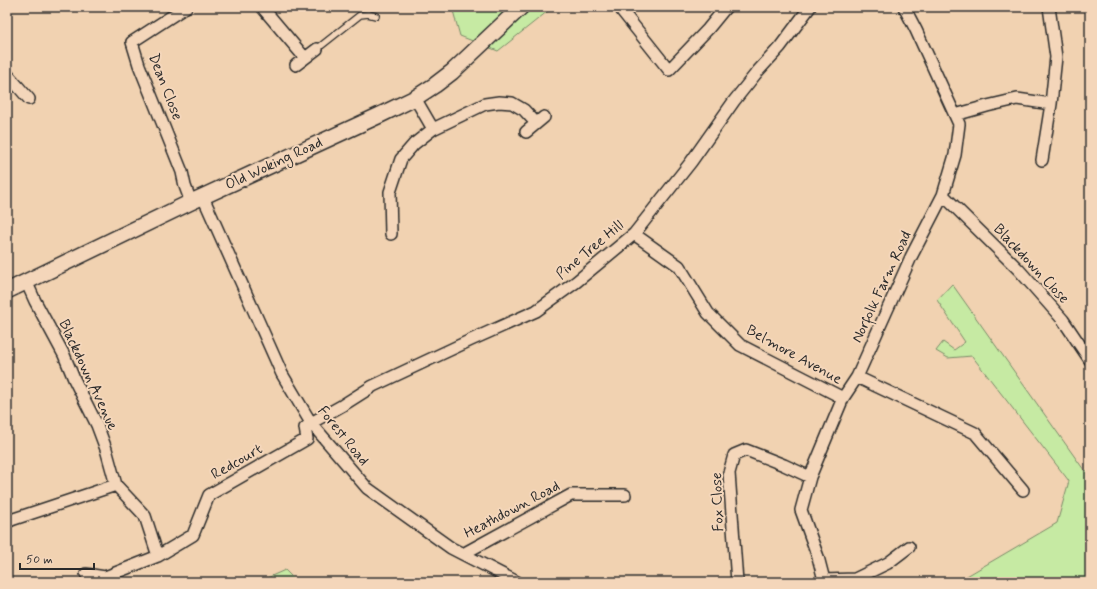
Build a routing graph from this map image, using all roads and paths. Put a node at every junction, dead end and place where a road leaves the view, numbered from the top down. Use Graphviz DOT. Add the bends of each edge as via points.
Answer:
graph roads {
  1 [pos="186,7"];
  2 [pos="262,7"];
  3 [pos="521,7"];
  4 [pos="726,7"];
  5 [pos="810,7"];
  6 [pos="904,7"];
  7 [pos="1049,7"];
  8 [pos="622,11"];
  9 [pos="376,16"];
  10 [pos="317,49"];
  11 [pos="7,74"];
  12 [pos="415,98"];
  13 [pos="29,99"];
  14 [pos="1052,104"];
  15 [pos="955,115"];
  16 [pos="433,129"];
  17 [pos="526,132"];
  18 [pos="1042,160"];
  19 [pos="943,195"];
  20 [pos="197,199"];
  21 [pos="392,234"];
  22 [pos="634,234"];
  23 [pos="26,282"];
  24 [pos="7,291"];
  25 [pos="1090,360"];
  26 [pos="857,377"];
  27 [pos="843,398"];
  28 [pos="311,423"];
  29 [pos="810,477"];
  30 [pos="116,485"];
  31 [pos="1023,490"];
  32 [pos="625,495"];
  33 [pos="7,522"];
  34 [pos="909,547"];
  35 [pos="463,554"];
  36 [pos="158,556"];
  37 [pos="86,574"];
  38 [pos="104,580"];
  39 [pos="823,581"];
  40 [pos="517,582"];
  41 [pos="737,582"];
  1 -- 20 [label="street, Dean Close" via="132,42 182,172 185,186"];
  2 -- 10 [label="street" via="300,62"];
  3 -- 12 [label="main road, Old Woking Road" via="452,72"];
  4 -- 8 [label="street" via="669,70"];
  5 -- 22 [label="street, Pine Tree Hill" via="780,47 734,100 691,162"];
  6 -- 15 [label="street, Norfolk Farm Road"];
  7 -- 14 [label="street" via="1056,57"];
  9 -- 10 [label="lane" via="360,15"];
  11 -- 13 [label="street"];
  12 -- 16 [label="street"];
  12 -- 20 [label="main road, Old Woking Road"];
  14 -- 15 [label="street" via="1017,99"];
  14 -- 18 [label="street"];
  15 -- 19 [label="street, Norfolk Farm Road" via="959,124 955,155"];
  16 -- 17 [label="street" via="485,104 499,102 512,103 540,120"];
  16 -- 21 [label="street" via="414,144 401,159 390,192"];
  19 -- 25 [label="street, Blackdown Close" via="1019,270 1063,320"];
  19 -- 26 [label="street, Norfolk Farm Road" via="911,257"];
  20 -- 23 [label="main road, Old Woking Road"];
  20 -- 28 [label="street, Forest Road" via="282,374"];
  22 -- 27 [label="street, Belmore Avenue" via="679,266 708,313 740,345"];
  22 -- 28 [label="street, Pine Tree Hill" via="536,311 373,386"];
  23 -- 24 [label="main road, Old Woking Road"];
  23 -- 30 [label="street, Blackdown Avenue" via="97,425"];
  26 -- 27 [label="street, Norfolk Farm Road"];
  26 -- 31 [label="street" via="975,432"];
  27 -- 29 [label="street, Norfolk Farm Road"];
  28 -- 35 [label="street, Forest Road" via="367,488"];
  28 -- 36 [label="street, Redcourt" via="305,428 307,439 209,496 193,535"];
  29 -- 39 [label="street, Norfolk Farm Road" via="801,510 818,557"];
  29 -- 41 [label="street, Fox Close" via="746,450 734,455 729,473"];
  30 -- 33 [label="street"];
  30 -- 36 [label="street, Blackdown Avenue" via="145,516"];
  32 -- 35 [label="street, Heathdown Road" via="571,495"];
  34 -- 39 [label="street" via="888,563 855,579"];
  35 -- 40 [label="street, Forest Road"];
  36 -- 38 [label="street, Redcourt"];
  37 -- 38 [label="street"];
}
